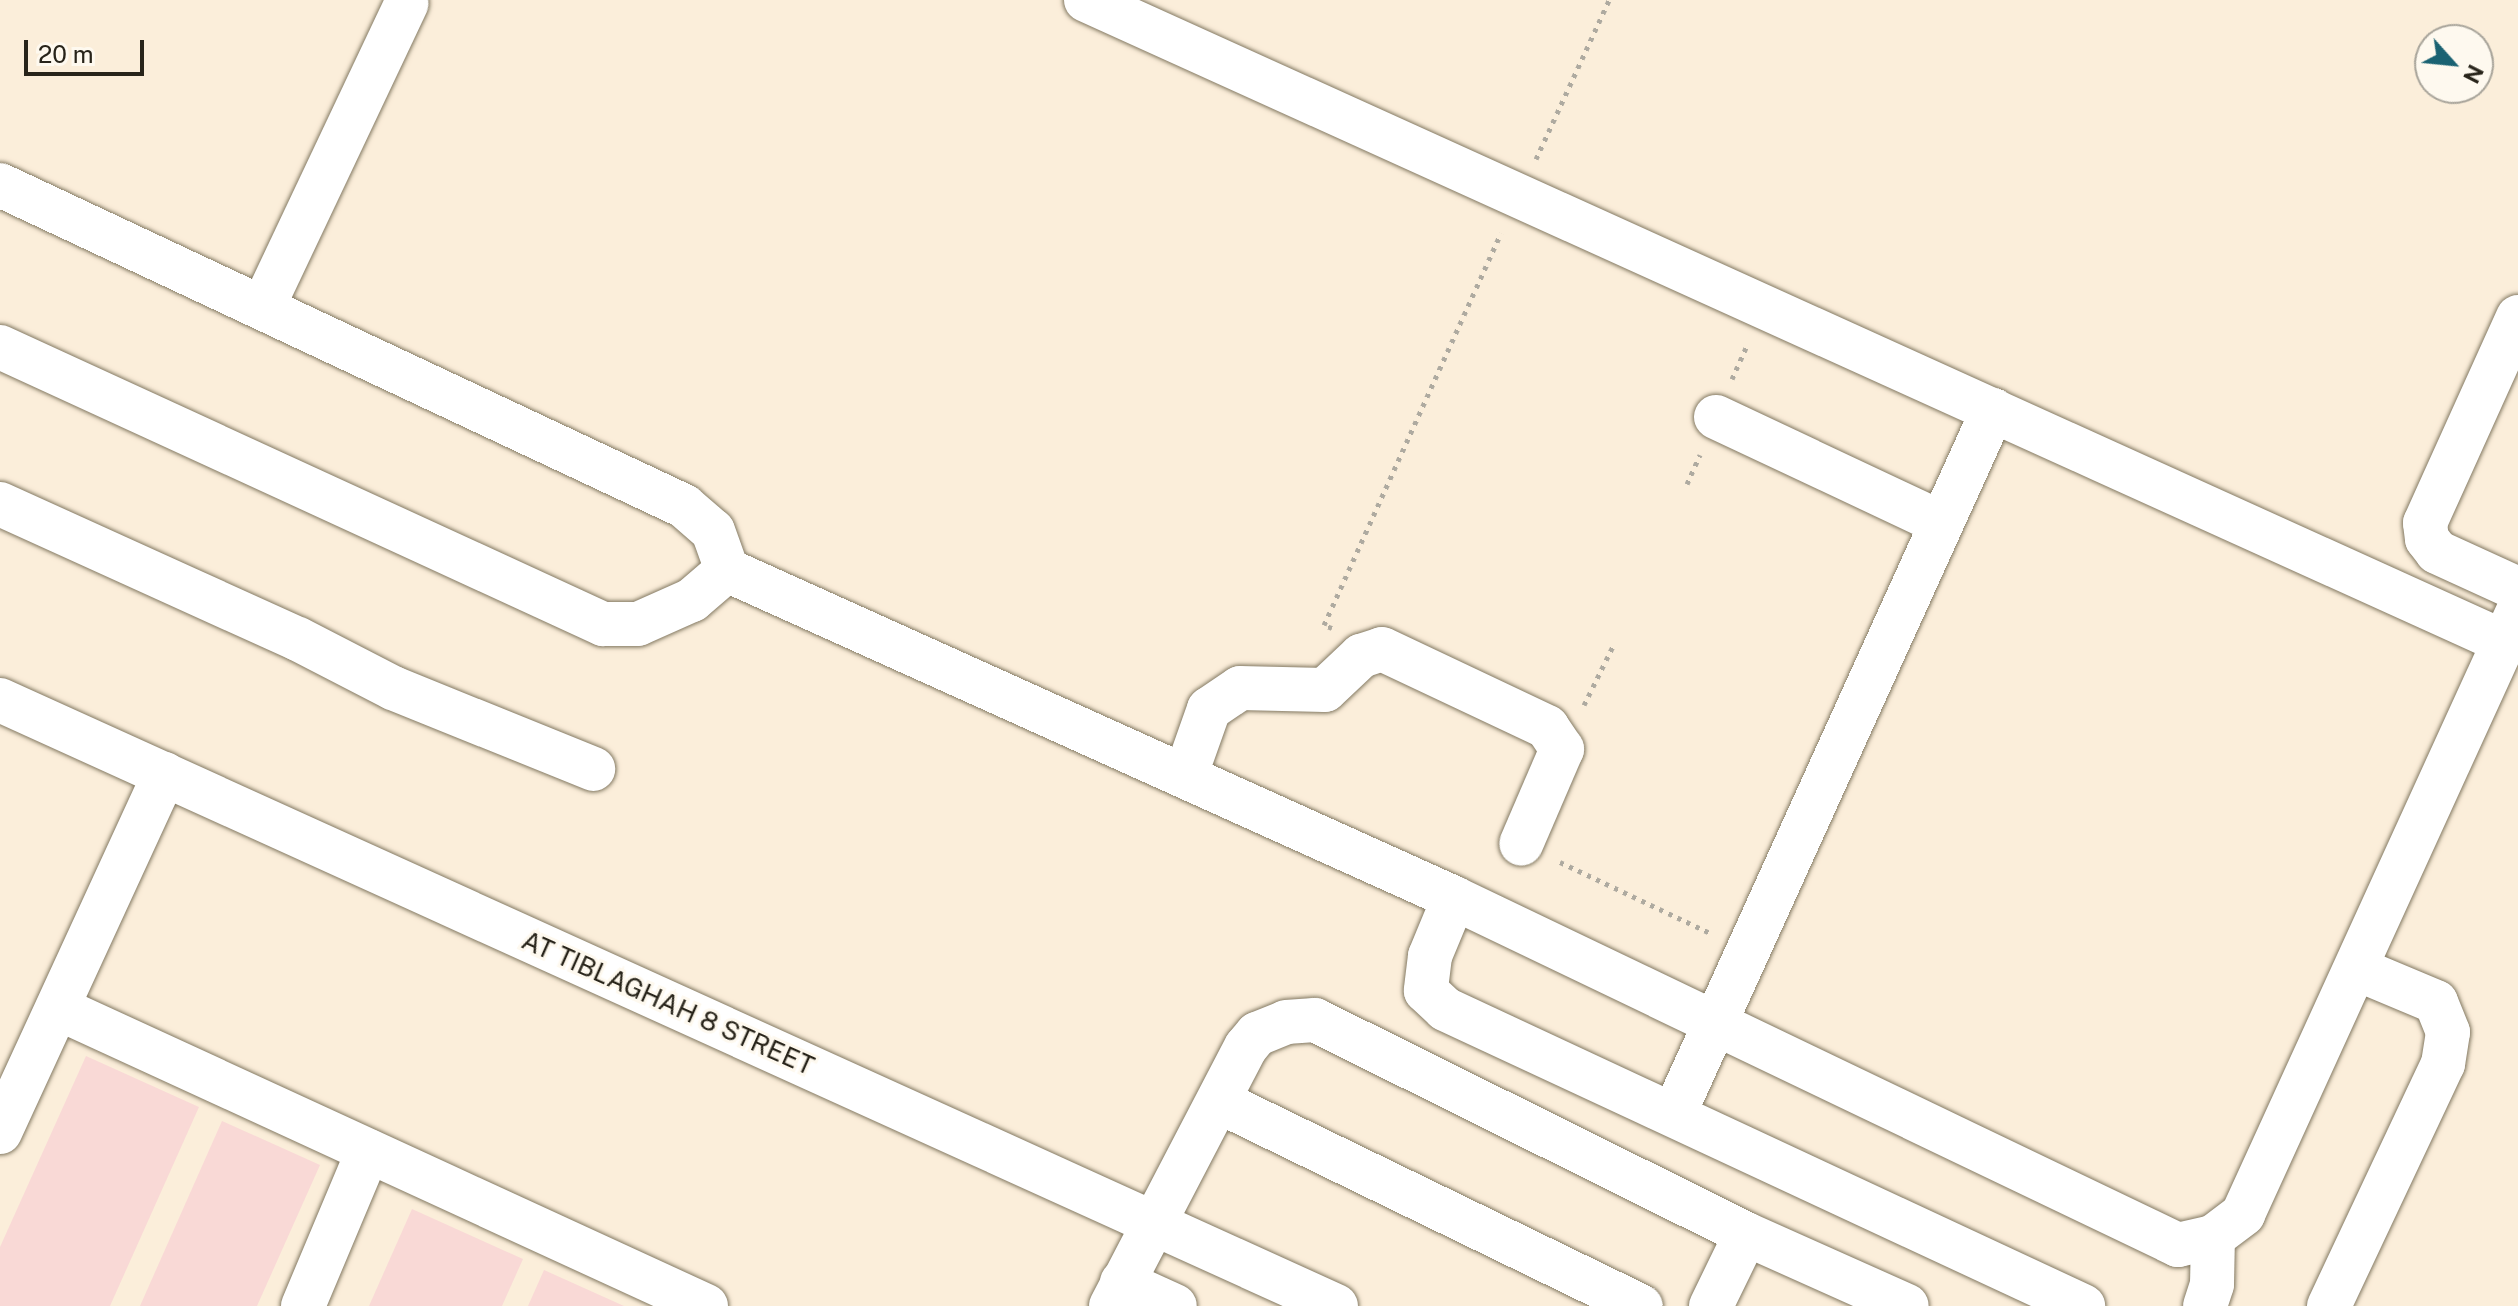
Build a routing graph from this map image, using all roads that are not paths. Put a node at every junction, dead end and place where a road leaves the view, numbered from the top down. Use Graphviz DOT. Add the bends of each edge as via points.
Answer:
graph roads {
  1 [pos="1086,0"];
  2 [pos="407,3"];
  3 [pos="0,185"];
  4 [pos="263,307"];
  5 [pos="2518,317"];
  6 [pos="0,347"];
  7 [pos="1993,410"];
  8 [pos="1716,417"];
  9 [pos="0,504"];
  10 [pos="1941,523"];
  11 [pos="727,570"];
  12 [pos="2518,589"];
  13 [pos="2511,626"];
  14 [pos="0,700"];
  15 [pos="593,769"];
  16 [pos="165,774"];
  17 [pos="1186,774"];
  18 [pos="1521,844"];
  19 [pos="1454,898"];
  20 [pos="2357,969"];
  21 [pos="60,1009"];
  22 [pos="1716,1021"];
  23 [pos="1218,1101"];
  24 [pos="1674,1114"];
  25 [pos="0,1132"];
  26 [pos="368,1151"];
  27 [pos="1154,1223"];
  28 [pos="1746,1234"];
  29 [pos="2213,1237"];
  30 [pos="1116,1294"];
  31 [pos="303,1306"];
  32 [pos="706,1306"];
  33 [pos="1175,1306"];
  34 [pos="1336,1306"];
  35 [pos="1641,1306"];
  36 [pos="1711,1306"];
  37 [pos="1907,1306"];
  38 [pos="2083,1306"];
  39 [pos="2205,1306"];
  40 [pos="2329,1306"];
  1 -- 7 [label="street"];
  2 -- 4 [label="street"];
  3 -- 4 [label="street"];
  4 -- 11 [label="street" via="684,506 713,531"];
  5 -- 12 [label="street" via="2425,523 2437,552"];
  6 -- 11 [label="street" via="603,624 638,624 692,600"];
  7 -- 10 [label="street"];
  7 -- 13 [label="street"];
  8 -- 10 [label="street"];
  9 -- 15 [label="street" via="186,586 393,688"];
  10 -- 22 [label="street"];
  11 -- 17 [label="street"];
  13 -- 20 [label="street"];
  14 -- 16 [label="street, AT TIBLAGHAH 8 STREET"];
  16 -- 21 [label="street"];
  16 -- 27 [label="street, AT TIBLAGHAH 8 STREET"];
  17 -- 18 [label="street" via="1209,709 1240,688 1325,690 1361,656 1382,649 1547,727 1562,749"];
  17 -- 19 [label="street"];
  19 -- 22 [label="street"];
  19 -- 24 [label="street" via="1430,956 1426,991 1445,1009"];
  20 -- 29 [label="street" via="2243,1214"];
  20 -- 40 [label="street" via="2436,1002 2448,1032 2443,1064"];
  21 -- 25 [label="street"];
  21 -- 26 [label="street"];
  22 -- 24 [label="street"];
  22 -- 29 [label="street" via="2164,1239 2178,1245"];
  23 -- 27 [label="street"];
  23 -- 28 [label="street" via="1257,1034 1286,1022 1315,1020"];
  23 -- 35 [label="street"];
  24 -- 38 [label="street"];
  26 -- 31 [label="street"];
  26 -- 32 [label="street"];
  27 -- 30 [label="street"];
  27 -- 34 [label="street, AT TIBLAGHAH 8 STREET"];
  28 -- 36 [label="street"];
  28 -- 37 [label="street"];
  29 -- 39 [label="street" via="2212,1284"];
  30 -- 33 [label="street"];
}
